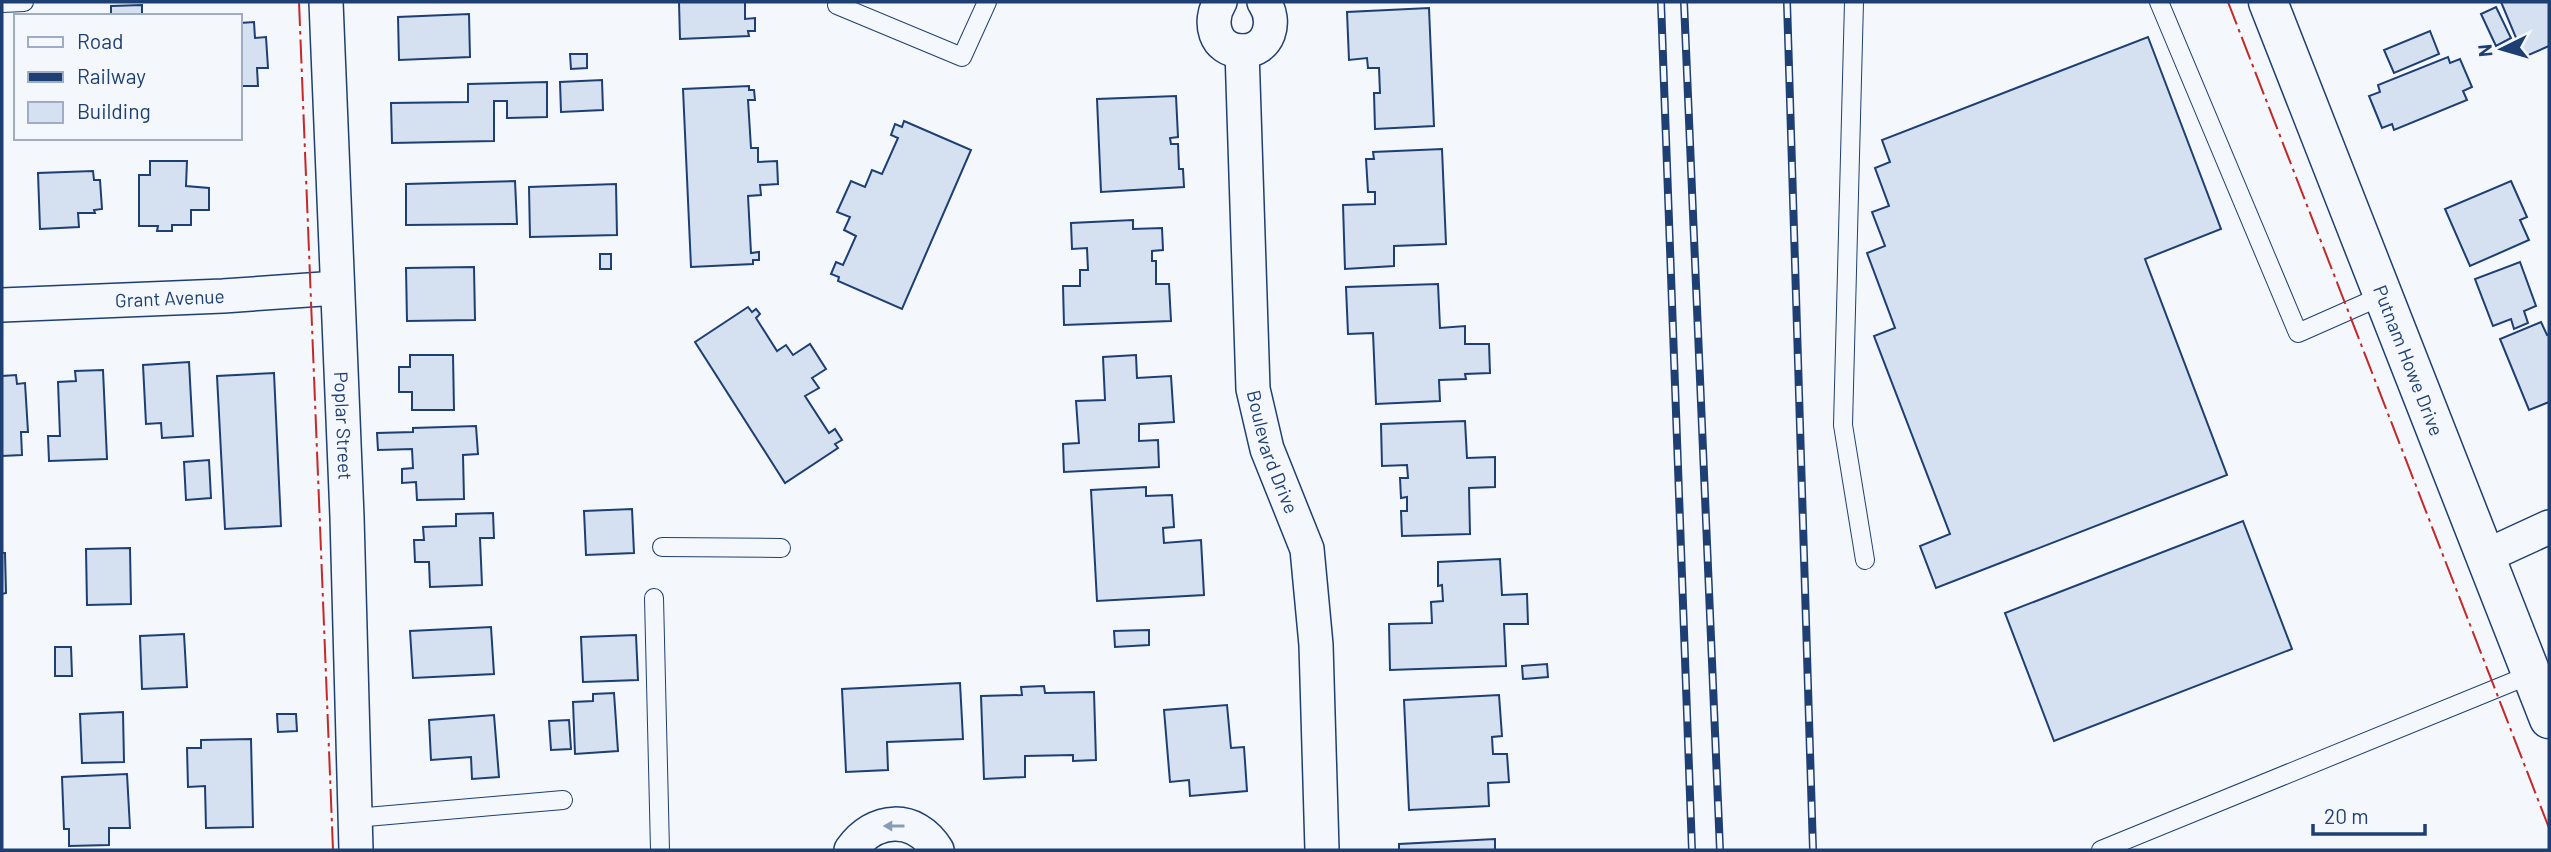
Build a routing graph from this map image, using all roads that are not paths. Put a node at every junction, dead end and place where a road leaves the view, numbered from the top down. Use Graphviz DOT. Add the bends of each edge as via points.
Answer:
graph roads {
  1 [pos="24,2"];
  2 [pos="326,2"];
  3 [pos="839,2"];
  4 [pos="987,2"];
  5 [pos="1220,2"];
  6 [pos="1264,2"];
  7 [pos="1854,2"];
  8 [pos="2159,2"];
  9 [pos="2268,2"];
  10 [pos="2,3"];
  11 [pos="1242,51"];
  12 [pos="337,288"];
  13 [pos="2384,295"];
  14 [pos="2,305"];
  15 [pos="2549,527"];
  16 [pos="662,547"];
  17 [pos="781,548"];
  18 [pos="2486,556"];
  19 [pos="1865,560"];
  20 [pos="653,598"];
  21 [pos="2532,674"];
  22 [pos="2549,719"];
  23 [pos="563,800"];
  24 [pos="355,834"];
  25 [pos="660,850"];
  26 [pos="851,850"];
  27 [pos="937,850"];
  28 [pos="1322,850"];
  29 [pos="2101,850"];
  1 -- 10 [label="lane"];
  2 -- 12 [label="street, Poplar Street"];
  3 -- 4 [label="lane" via="962,57"];
  5 -- 11 [label="street" via="1213,21 1215,33 1221,42"];
  6 -- 11 [label="street" via="1270,10 1270,33 1254,48"];
  7 -- 19 [label="lane" via="1843,425"];
  8 -- 13 [label="lane" via="2298,333"];
  9 -- 13 [label="street, Putnam Howe Drive"];
  11 -- 28 [label="street, Boulevard Drive" via="1253,389 1267,449 1307,549 1316,645"];
  12 -- 14 [label="street, Grant Avenue"];
  12 -- 24 [label="street, Poplar Street"];
  13 -- 18 [label="street, Putnam Howe Drive"];
  15 -- 18 [label="street"];
  16 -- 17 [label="lane"];
  18 -- 21 [label="street, Putnam Howe Drive"];
  20 -- 25 [label="lane"];
  21 -- 22 [label="street, Putnam Howe Drive"];
  21 -- 29 [label="lane"];
  23 -- 24 [label="lane"];
  27 -- 26 [label="street, one-way" via="914,828 895,824 876,827"];
}
